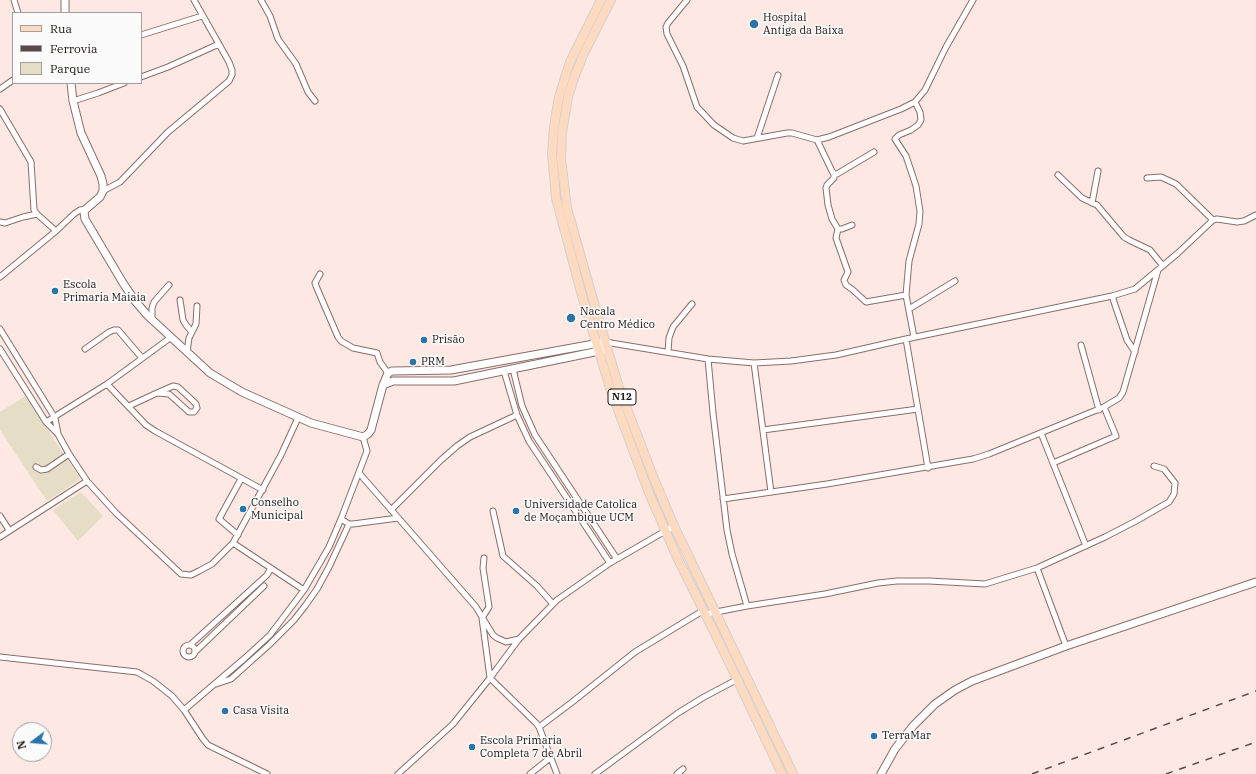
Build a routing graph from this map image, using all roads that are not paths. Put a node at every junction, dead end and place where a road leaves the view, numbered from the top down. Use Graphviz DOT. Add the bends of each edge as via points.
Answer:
graph roads {
  1 [pos="14,0"];
  2 [pos="64,0"];
  3 [pos="194,0"];
  4 [pos="261,0"];
  5 [pos="601,0"];
  6 [pos="611,0"];
  7 [pos="687,0"];
  8 [pos="973,0"];
  9 [pos="18,12"];
  10 [pos="65,12"];
  11 [pos="202,16"];
  12 [pos="142,35"];
  13 [pos="219,44"];
  14 [pos="778,75"];
  15 [pos="142,76"];
  16 [pos="12,81"];
  17 [pos="71,84"];
  18 [pos="122,84"];
  19 [pos="0,89"];
  20 [pos="73,101"];
  21 [pos="315,101"];
  22 [pos="915,102"];
  23 [pos="0,109"];
  24 [pos="757,138"];
  25 [pos="817,140"];
  26 [pos="874,152"];
  27 [pos="1098,171"];
  28 [pos="834,174"];
  29 [pos="1058,175"];
  30 [pos="1147,178"];
  31 [pos="102,191"];
  32 [pos="1092,203"];
  33 [pos="86,209"];
  34 [pos="37,214"];
  35 [pos="1256,215"];
  36 [pos="1213,220"];
  37 [pos="0,222"];
  38 [pos="852,226"];
  39 [pos="838,229"];
  40 [pos="56,231"];
  41 [pos="1163,266"];
  42 [pos="1158,270"];
  43 [pos="320,274"];
  44 [pos="0,278"];
  45 [pos="955,281"];
  46 [pos="169,286"];
  47 [pos="906,295"];
  48 [pos="1112,296"];
  49 [pos="180,300"];
  50 [pos="692,304"];
  51 [pos="197,306"];
  52 [pos="908,310"];
  53 [pos="152,321"];
  54 [pos="0,329"];
  55 [pos="192,332"];
  56 [pos="914,337"];
  57 [pos="170,338"];
  58 [pos="906,339"];
  59 [pos="606,345"];
  60 [pos="1080,345"];
  61 [pos="598,347"];
  62 [pos="0,349"];
  63 [pos="85,349"];
  64 [pos="187,352"];
  65 [pos="668,352"];
  66 [pos="1135,352"];
  67 [pos="142,358"];
  68 [pos="708,358"];
  69 [pos="754,363"];
  70 [pos="513,369"];
  71 [pos="504,371"];
  72 [pos="388,373"];
  73 [pos="107,384"];
  74 [pos="383,385"];
  75 [pos="157,393"];
  76 [pos="129,406"];
  77 [pos="1104,407"];
  78 [pos="918,409"];
  79 [pos="1099,410"];
  80 [pos="517,415"];
  81 [pos="55,418"];
  82 [pos="298,418"];
  83 [pos="46,422"];
  84 [pos="763,430"];
  85 [pos="1041,433"];
  86 [pos="58,434"];
  87 [pos="363,437"];
  88 [pos="69,454"];
  89 [pos="1053,463"];
  90 [pos="1154,466"];
  91 [pos="36,468"];
  92 [pos="928,468"];
  93 [pos="359,473"];
  94 [pos="241,479"];
  95 [pos="87,481"];
  96 [pos="263,490"];
  97 [pos="771,492"];
  98 [pos="723,499"];
  99 [pos="391,510"];
  100 [pos="493,510"];
  101 [pos="0,516"];
  102 [pos="398,518"];
  103 [pos="341,519"];
  104 [pos="349,524"];
  105 [pos="674,526"];
  106 [pos="9,530"];
  107 [pos="665,530"];
  108 [pos="238,535"];
  109 [pos="0,537"];
  110 [pos="233,543"];
  111 [pos="1086,546"];
  112 [pos="484,558"];
  113 [pos="617,559"];
  114 [pos="610,563"];
  115 [pos="271,568"];
  116 [pos="1037,568"];
  117 [pos="1256,582"];
  118 [pos="264,586"];
  119 [pos="304,590"];
  120 [pos="553,604"];
  121 [pos="747,606"];
  122 [pos="705,612"];
  123 [pos="715,612"];
  124 [pos="482,618"];
  125 [pos="519,639"];
  126 [pos="190,645"];
  127 [pos="1066,646"];
  128 [pos="195,652"];
  129 [pos="0,657"];
  130 [pos="490,678"];
  131 [pos="738,679"];
  132 [pos="213,685"];
  133 [pos="184,710"];
  134 [pos="539,727"];
  135 [pos="777,753"];
  136 [pos="550,758"];
  137 [pos="683,769"];
  138 [pos="266,774"];
  139 [pos="398,774"];
  140 [pos="530,774"];
  141 [pos="557,774"];
  142 [pos="595,774"];
  143 [pos="677,774"];
  144 [pos="782,774"];
  145 [pos="793,774"];
  146 [pos="881,774"];
  1 -- 9 [label="street"];
  2 -- 10 [label="street"];
  3 -- 11 [label="street"];
  4 -- 21 [label="street" via="278,39 296,64 308,92"];
  5 -- 61 [label="main road, N12" via="563,80 556,111 552,153 556,198"];
  6 -- 59 [label="main road, N12" via="574,78 568,98 561,159 568,208"];
  7 -- 24 [label="street" via="666,27 697,107 714,125 733,138 743,141"];
  8 -- 22 [label="street"];
  11 -- 12 [label="street"];
  11 -- 13 [label="street"];
  13 -- 15 [label="street"];
  13 -- 31 [label="street" via="232,70 229,81 168,132 120,182"];
  14 -- 24 [label="street"];
  16 -- 19 [label="street"];
  17 -- 20 [label="street"];
  18 -- 20 [label="street"];
  20 -- 31 [label="street" via="81,133 101,176"];
  22 -- 25 [label="street"];
  22 -- 47 [label="street" via="921,120 915,128 895,139 911,170 920,211 909,261"];
  23 -- 34 [label="street" via="31,162"];
  24 -- 25 [label="street" via="792,133"];
  25 -- 28 [label="street"];
  26 -- 28 [label="street"];
  27 -- 32 [label="street"];
  28 -- 39 [label="street" via="826,188 830,212"];
  29 -- 32 [label="street" via="1082,198"];
  30 -- 36 [label="street" via="1161,177 1176,184"];
  31 -- 33 [label="street" via="96,201"];
  32 -- 41 [label="street" via="1124,237 1150,250"];
  33 -- 40 [label="street" via="74,214"];
  33 -- 53 [label="street" via="85,219 135,300"];
  34 -- 37 [label="street" via="5,223"];
  34 -- 40 [label="street"];
  35 -- 36 [label="street" via="1237,222"];
  36 -- 41 [label="street"];
  38 -- 39 [label="street"];
  39 -- 47 [label="street" via="836,238 848,272 844,280 846,285 866,302"];
  40 -- 44 [label="street"];
  41 -- 42 [label="street"];
  42 -- 48 [label="street" via="1139,287"];
  42 -- 66 [label="street"];
  43 -- 72 [label="street" via="316,286 338,337 353,348 377,353"];
  45 -- 52 [label="street"];
  46 -- 53 [label="street" via="154,302"];
  47 -- 52 [label="street"];
  48 -- 56 [label="street"];
  48 -- 66 [label="street" via="1127,340"];
  49 -- 55 [label="street" via="183,320"];
  50 -- 65 [label="street" via="673,327"];
  51 -- 55 [label="street" via="196,324"];
  52 -- 56 [label="street"];
  53 -- 57 [label="street"];
  54 -- 81 [label="street"];
  55 -- 64 [label="street"];
  56 -- 58 [label="street"];
  57 -- 64 [label="street"];
  57 -- 67 [label="street"];
  58 -- 69 [label="street" via="836,355"];
  58 -- 78 [label="street"];
  59 -- 61 [label="street"];
  59 -- 65 [label="street" via="620,344"];
  59 -- 105 [label="main road, N12" via="633,425"];
  60 -- 79 [label="street"];
  61 -- 70 [label="street"];
  61 -- 72 [label="street" via="451,370 395,370"];
  61 -- 107 [label="main road, N12" via="624,427"];
  62 -- 83 [label="street"];
  63 -- 67 [label="street" via="109,332 118,330"];
  64 -- 82 [label="street" via="214,376"];
  65 -- 68 [label="street"];
  66 -- 77 [label="street" via="1121,396"];
  67 -- 73 [label="street"];
  68 -- 69 [label="street"];
  68 -- 98 [label="street"];
  69 -- 84 [label="street"];
  70 -- 71 [label="street"];
  70 -- 113 [label="street" via="522,406 535,435"];
  71 -- 74 [label="street" via="454,381 393,381"];
  71 -- 80 [label="street"];
  72 -- 74 [label="street"];
  73 -- 76 [label="street"];
  73 -- 81 [label="street"];
  74 -- 87 [label="street" via="371,430"];
  75 -- 75 [label="street" via="176,386 196,404 197,408 194,412 189,412 169,394"];
  75 -- 76 [label="street"];
  76 -- 94 [label="street" via="155,431"];
  77 -- 79 [label="street"];
  77 -- 89 [label="street" via="1116,436"];
  78 -- 84 [label="street"];
  78 -- 92 [label="street"];
  79 -- 85 [label="street"];
  80 -- 99 [label="street" via="470,437 457,446"];
  80 -- 114 [label="street" via="529,441"];
  81 -- 83 [label="street"];
  81 -- 86 [label="street"];
  82 -- 87 [label="street"];
  82 -- 96 [label="street"];
  83 -- 86 [label="street"];
  84 -- 97 [label="street"];
  85 -- 89 [label="street"];
  85 -- 92 [label="street" via="979,458"];
  86 -- 88 [label="street"];
  87 -- 93 [label="street" via="367,452"];
  88 -- 91 [label="street" via="47,469"];
  88 -- 95 [label="street"];
  89 -- 111 [label="street"];
  90 -- 111 [label="street" via="1164,468 1175,482 1174,494 1169,502 1136,522"];
  92 -- 97 [label="street"];
  93 -- 99 [label="street"];
  93 -- 103 [label="street"];
  94 -- 96 [label="street"];
  94 -- 108 [label="street" via="219,519"];
  95 -- 106 [label="street"];
  95 -- 110 [label="street" via="121,518 181,574 191,575 206,568"];
  96 -- 108 [label="street"];
  97 -- 98 [label="street"];
  98 -- 121 [label="street" via="732,554"];
  99 -- 102 [label="street"];
  100 -- 120 [label="street" via="503,556"];
  101 -- 106 [label="street"];
  102 -- 104 [label="street"];
  102 -- 124 [label="street" via="476,607"];
  103 -- 104 [label="street"];
  103 -- 119 [label="street" via="329,547"];
  104 -- 132 [label="street" via="317,588 294,620 231,679"];
  105 -- 107 [label="street"];
  105 -- 123 [label="main road, N12"];
  106 -- 109 [label="street"];
  107 -- 113 [label="street"];
  107 -- 122 [label="main road, N12"];
  108 -- 110 [label="street"];
  110 -- 115 [label="street"];
  111 -- 116 [label="street"];
  112 -- 124 [label="street" via="483,568 489,607"];
  113 -- 114 [label="street"];
  114 -- 120 [label="street"];
  115 -- 119 [label="street"];
  115 -- 126 [label="street" via="267,575"];
  116 -- 121 [label="street" via="985,584 897,581"];
  116 -- 127 [label="street"];
  117 -- 127 [label="street"];
  118 -- 128 [label="street"];
  119 -- 132 [label="street" via="270,635"];
  120 -- 125 [label="street"];
  121 -- 123 [label="street"];
  122 -- 123 [label="street"];
  122 -- 131 [label="main road, N12"];
  122 -- 134 [label="street" via="635,652"];
  123 -- 135 [label="main road, N12"];
  124 -- 125 [label="street" via="497,638 506,642"];
  124 -- 130 [label="street"];
  125 -- 130 [label="street"];
  126 -- 128 [label="street"];
  126 -- 128 [label="street" via="184,648 184,654 190,657"];
  127 -- 146 [label="street" via="972,681 955,690 935,704 913,726 895,748"];
  129 -- 133 [label="street" via="137,672 162,687"];
  130 -- 134 [label="street"];
  130 -- 139 [label="street" via="453,724"];
  131 -- 135 [label="main road, N12"];
  131 -- 142 [label="street" via="678,713"];
  132 -- 133 [label="street"];
  133 -- 138 [label="street" via="208,745"];
  134 -- 136 [label="street"];
  135 -- 144 [label="main road, N12"];
  135 -- 145 [label="main road, N12"];
  136 -- 140 [label="street"];
  136 -- 141 [label="street"];
  137 -- 143 [label="street"];
}
